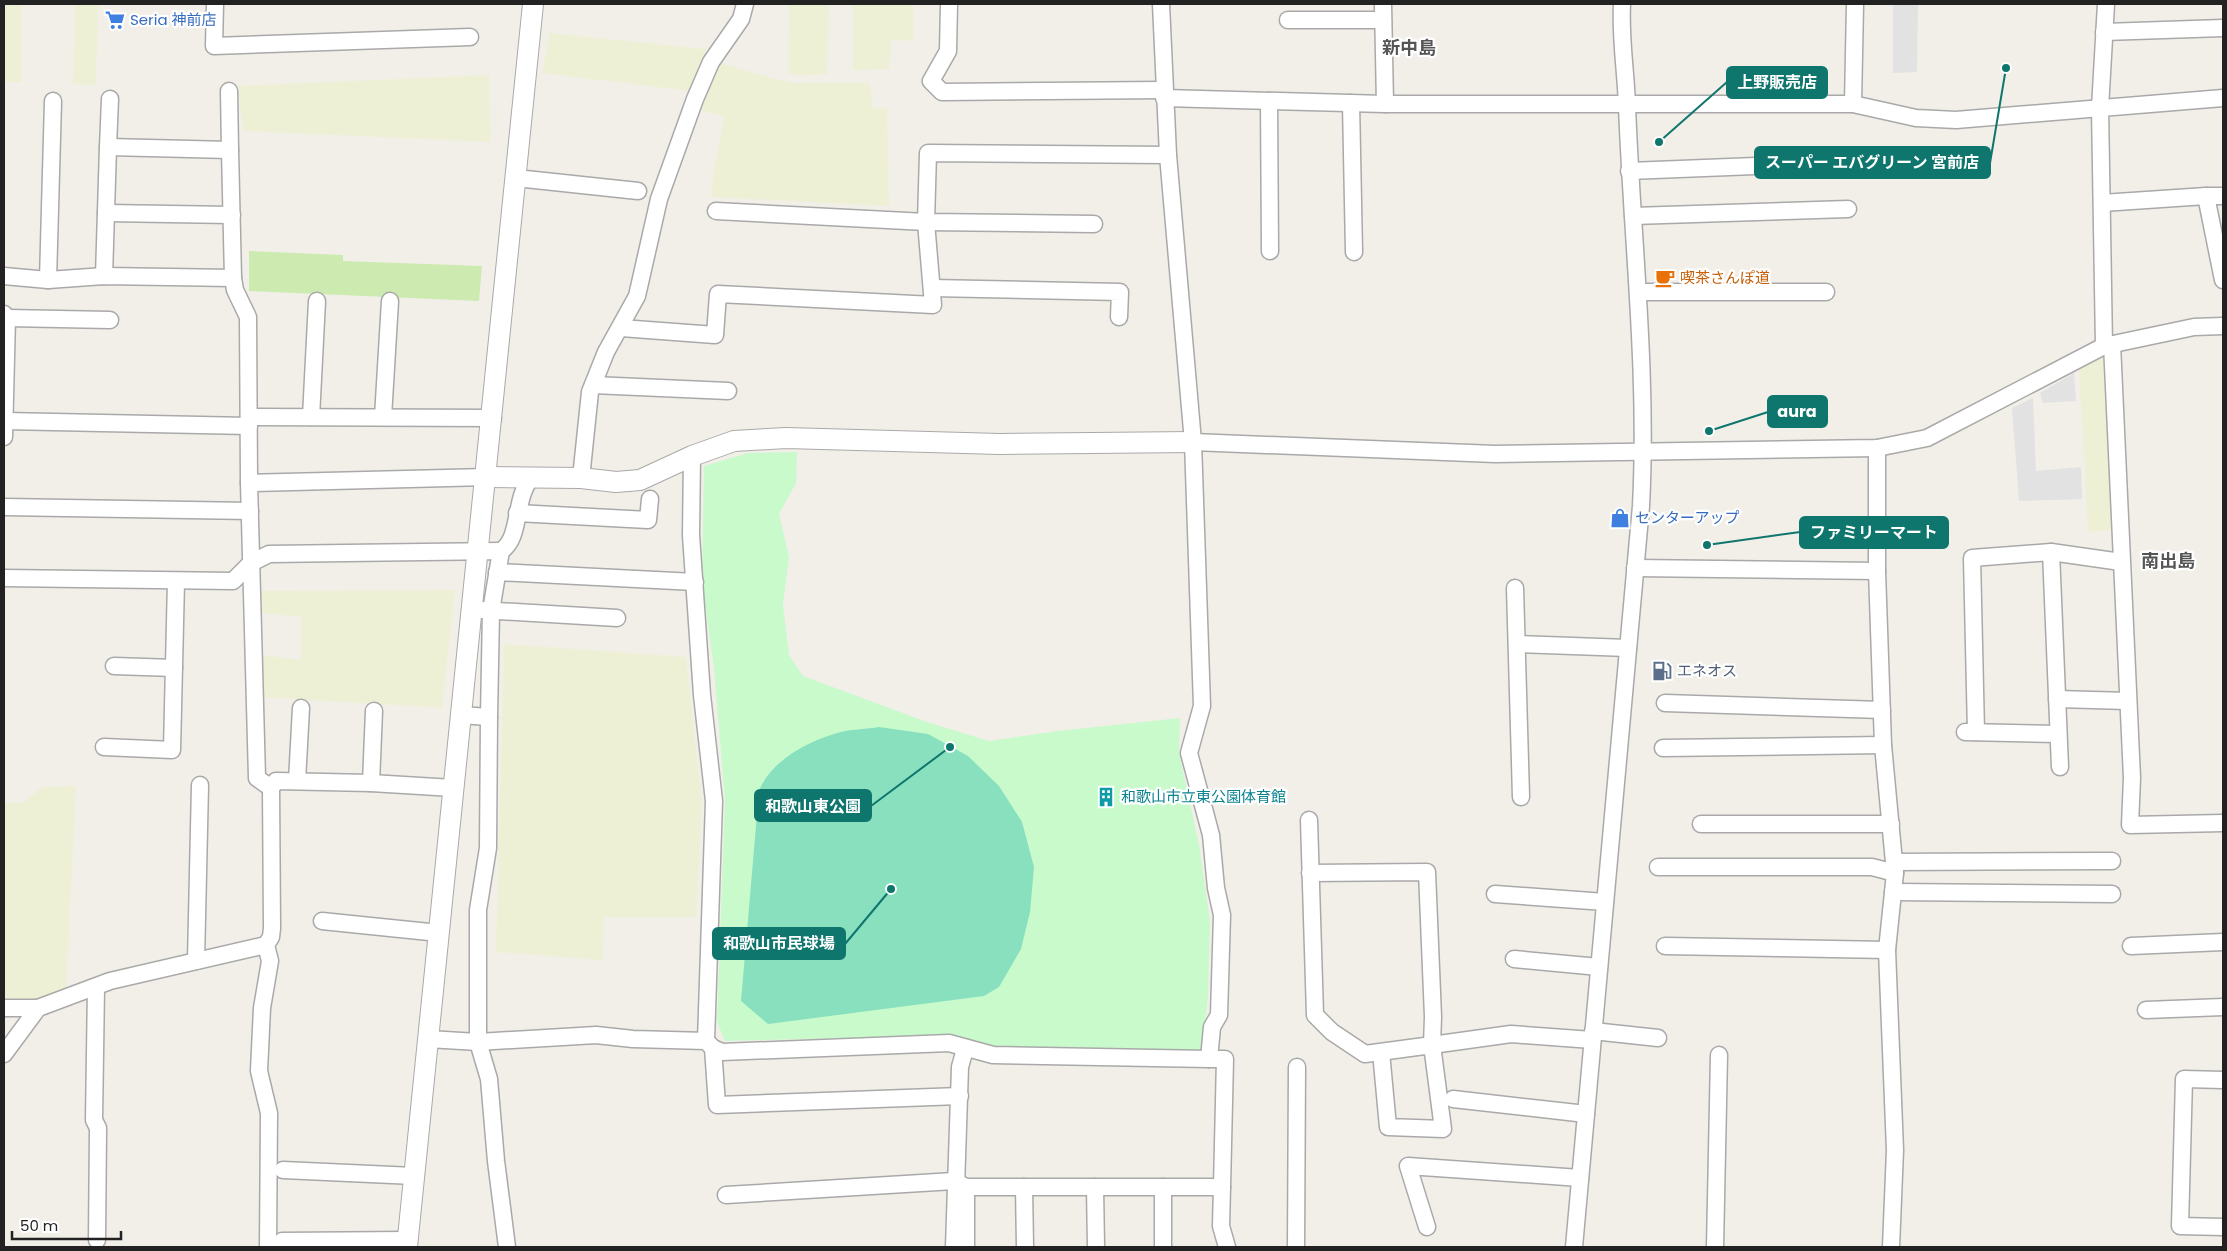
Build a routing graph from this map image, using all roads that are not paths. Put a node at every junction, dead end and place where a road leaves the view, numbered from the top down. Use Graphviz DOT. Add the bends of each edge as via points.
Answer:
graph roads {
  1 [pos="214,4"];
  2 [pos="533,4"];
  3 [pos="746,4"];
  4 [pos="949,4"];
  5 [pos="1162,4"];
  6 [pos="1383,4"];
  7 [pos="1622,4"];
  8 [pos="1855,4"];
  9 [pos="2106,4"];
  10 [pos="1288,20"];
  11 [pos="1383,20"];
  12 [pos="2223,28"];
  13 [pos="2104,32"];
  14 [pos="470,37"];
  15 [pos="228,91"];
  16 [pos="1164,94"];
  17 [pos="2223,98"];
  18 [pos="110,99"];
  19 [pos="1269,100"];
  20 [pos="53,101"];
  21 [pos="1351,103"];
  22 [pos="1385,104"];
  23 [pos="1627,104"];
  24 [pos="1853,104"];
  25 [pos="2100,108"];
  26 [pos="108,147"];
  27 [pos="230,150"];
  28 [pos="1168,155"];
  29 [pos="1852,162"];
  30 [pos="1629,171"];
  31 [pos="516,178"];
  32 [pos="638,191"];
  33 [pos="2206,196"];
  34 [pos="2223,196"];
  35 [pos="2102,202"];
  36 [pos="1848,210"];
  37 [pos="716,211"];
  38 [pos="106,213"];
  39 [pos="232,216"];
  40 [pos="1632,216"];
  41 [pos="926,222"];
  42 [pos="1094,224"];
  43 [pos="1270,251"];
  44 [pos="1354,252"];
  45 [pos="4,276"];
  46 [pos="104,276"];
  47 [pos="234,278"];
  48 [pos="48,280"];
  49 [pos="2223,280"];
  50 [pos="932,288"];
  51 [pos="1638,292"];
  52 [pos="1826,292"];
  53 [pos="317,300"];
  54 [pos="390,301"];
  55 [pos="5,316"];
  56 [pos="1119,317"];
  57 [pos="110,320"];
  58 [pos="2223,326"];
  59 [pos="621,328"];
  60 [pos="2108,345"];
  61 [pos="5,361"];
  62 [pos="593,385"];
  63 [pos="728,391"];
  64 [pos="311,417"];
  65 [pos="384,417"];
  66 [pos="493,418"];
  67 [pos="4,421"];
  68 [pos="249,421"];
  69 [pos="4,437"];
  70 [pos="1193,442"];
  71 [pos="1877,448"];
  72 [pos="1644,452"];
  73 [pos="692,456"];
  74 [pos="487,477"];
  75 [pos="531,478"];
  76 [pos="581,478"];
  77 [pos="249,483"];
  78 [pos="650,499"];
  79 [pos="4,507"];
  80 [pos="250,511"];
  81 [pos="517,513"];
  82 [pos="477,551"];
  83 [pos="501,551"];
  84 [pos="2051,552"];
  85 [pos="2121,562"];
  86 [pos="251,563"];
  87 [pos="1635,568"];
  88 [pos="1877,571"];
  89 [pos="497,572"];
  90 [pos="4,578"];
  91 [pos="176,581"];
  92 [pos="695,582"];
  93 [pos="1516,588"];
  94 [pos="471,609"];
  95 [pos="491,611"];
  96 [pos="617,618"];
  97 [pos="1517,644"];
  98 [pos="1628,648"];
  99 [pos="114,666"];
  100 [pos="174,668"];
  101 [pos="2056,699"];
  102 [pos="2128,701"];
  103 [pos="1665,703"];
  104 [pos="300,708"];
  105 [pos="1882,710"];
  106 [pos="374,711"];
  107 [pos="460,715"];
  108 [pos="489,717"];
  109 [pos="2058,734"];
  110 [pos="1883,745"];
  111 [pos="104,747"];
  112 [pos="1663,748"];
  113 [pos="2060,767"];
  114 [pos="297,782"];
  115 [pos="371,783"];
  116 [pos="200,785"];
  117 [pos="271,788"];
  118 [pos="453,788"];
  119 [pos="1521,797"];
  120 [pos="1309,820"];
  121 [pos="2223,823"];
  122 [pos="1701,824"];
  123 [pos="1891,824"];
  124 [pos="2112,861"];
  125 [pos="1658,867"];
  126 [pos="1895,867"];
  127 [pos="1310,874"];
  128 [pos="1893,892"];
  129 [pos="1495,894"];
  130 [pos="2112,894"];
  131 [pos="1605,902"];
  132 [pos="322,921"];
  133 [pos="439,933"];
  134 [pos="2223,942"];
  135 [pos="266,945"];
  136 [pos="1665,946"];
  137 [pos="2131,946"];
  138 [pos="1887,950"];
  139 [pos="1514,958"];
  140 [pos="196,961"];
  141 [pos="1599,967"];
  142 [pos="96,987"];
  143 [pos="2223,1007"];
  144 [pos="4,1008"];
  145 [pos="38,1008"];
  146 [pos="2146,1010"];
  147 [pos="1593,1036"];
  148 [pos="1658,1038"];
  149 [pos="428,1039"];
  150 [pos="478,1042"];
  151 [pos="709,1045"];
  152 [pos="1432,1045"];
  153 [pos="965,1049"];
  154 [pos="1382,1052"];
  155 [pos="4,1054"];
  156 [pos="1719,1055"];
  157 [pos="1209,1059"];
  158 [pos="1297,1067"];
  159 [pos="2223,1080"];
  160 [pos="960,1096"];
  161 [pos="1453,1099"];
  162 [pos="1586,1114"];
  163 [pos="283,1170"];
  164 [pos="414,1176"];
  165 [pos="1580,1178"];
  166 [pos="960,1184"];
  167 [pos="1024,1187"];
  168 [pos="1095,1187"];
  169 [pos="1162,1187"];
  170 [pos="1222,1187"];
  171 [pos="726,1195"];
  172 [pos="1427,1227"];
  173 [pos="2223,1227"];
  174 [pos="97,1240"];
  175 [pos="275,1244"];
  176 [pos="408,1244"];
  177 [pos="507,1247"];
  178 [pos="954,1247"];
  179 [pos="966,1247"];
  180 [pos="1025,1247"];
  181 [pos="1096,1247"];
  182 [pos="1163,1247"];
  183 [pos="1227,1247"];
  184 [pos="1296,1247"];
  185 [pos="1574,1247"];
  186 [pos="1715,1247"];
  187 [pos="1891,1247"];
  1 -- 14 [label="street" via="214,46"];
  2 -- 31 [label="street"];
  3 -- 59 [label="street" via="741,19 711,62 695,99 660,199 638,296"];
  4 -- 16 [label="street" via="948,50 931,81 942,92"];
  5 -- 16 [label="street"];
  6 -- 11 [label="street"];
  7 -- 23 [label="street"];
  8 -- 24 [label="street"];
  9 -- 13 [label="street"];
  10 -- 11 [label="street"];
  11 -- 22 [label="street"];
  12 -- 13 [label="street"];
  13 -- 25 [label="street"];
  15 -- 27 [label="street"];
  16 -- 19 [label="street"];
  16 -- 28 [label="street"];
  17 -- 25 [label="street"];
  18 -- 26 [label="street"];
  19 -- 21 [label="street"];
  19 -- 43 [label="street"];
  20 -- 48 [label="street"];
  21 -- 22 [label="street"];
  21 -- 44 [label="street"];
  22 -- 23 [label="street"];
  23 -- 24 [label="street"];
  23 -- 30 [label="street"];
  24 -- 25 [label="street" via="1916,118 1956,120"];
  25 -- 35 [label="street"];
  26 -- 27 [label="street"];
  26 -- 38 [label="street"];
  27 -- 39 [label="street"];
  28 -- 41 [label="street" via="928,153"];
  28 -- 70 [label="street"];
  29 -- 30 [label="street"];
  30 -- 40 [label="street"];
  31 -- 32 [label="street"];
  31 -- 66 [label="street"];
  33 -- 34 [label="street"];
  33 -- 35 [label="street"];
  33 -- 49 [label="street"];
  35 -- 60 [label="street"];
  36 -- 40 [label="street"];
  37 -- 41 [label="street"];
  38 -- 39 [label="street"];
  38 -- 46 [label="street"];
  39 -- 47 [label="street"];
  40 -- 51 [label="street"];
  41 -- 42 [label="street"];
  41 -- 50 [label="street"];
  45 -- 48 [label="street"];
  46 -- 47 [label="street"];
  46 -- 48 [label="street"];
  47 -- 68 [label="street" via="235,290 248,317"];
  50 -- 56 [label="street" via="1120,292"];
  50 -- 59 [label="street" via="933,305 718,294 715,335"];
  51 -- 52 [label="street"];
  51 -- 72 [label="street"];
  53 -- 64 [label="street"];
  54 -- 65 [label="street"];
  55 -- 57 [label="street"];
  55 -- 61 [label="street"];
  58 -- 60 [label="street" via="2194,327"];
  59 -- 62 [label="street" via="606,352"];
  60 -- 71 [label="street" via="1927,438"];
  60 -- 85 [label="street"];
  61 -- 67 [label="street"];
  62 -- 63 [label="street"];
  62 -- 76 [label="street"];
  64 -- 65 [label="street"];
  64 -- 68 [label="street"];
  65 -- 66 [label="street"];
  66 -- 74 [label="street"];
  67 -- 68 [label="street"];
  67 -- 69 [label="street"];
  68 -- 77 [label="street"];
  70 -- 72 [label="street" via="1495,454"];
  70 -- 73 [label="street" via="1000,444 786,438 734,441"];
  70 -- 157 [label="street" via="1202,706 1189,753 1212,835 1216,888 1222,915 1219,1015 1212,1028"];
  71 -- 72 [label="street"];
  71 -- 88 [label="street"];
  72 -- 87 [label="street"];
  73 -- 76 [label="street" via="640,480 616,482"];
  73 -- 92 [label="street" via="691,535"];
  74 -- 75 [label="street"];
  74 -- 77 [label="street"];
  74 -- 82 [label="street"];
  75 -- 76 [label="street"];
  75 -- 81 [label="street" via="523,487"];
  77 -- 80 [label="street"];
  78 -- 81 [label="street" via="648,520"];
  79 -- 80 [label="street"];
  80 -- 86 [label="street"];
  81 -- 83 [label="street" via="512,537"];
  82 -- 83 [label="street"];
  82 -- 86 [label="street" via="269,554"];
  82 -- 94 [label="street"];
  83 -- 89 [label="street"];
  84 -- 85 [label="street"];
  84 -- 101 [label="street"];
  84 -- 109 [label="street" via="1972,558 1970,732"];
  85 -- 102 [label="street"];
  86 -- 91 [label="street" via="233,581"];
  86 -- 117 [label="street" via="257,778"];
  87 -- 88 [label="street"];
  87 -- 98 [label="street"];
  88 -- 105 [label="street"];
  89 -- 92 [label="street"];
  89 -- 95 [label="street"];
  90 -- 91 [label="street"];
  91 -- 100 [label="street"];
  92 -- 151 [label="street" via="702,694 714,800"];
  93 -- 97 [label="street"];
  94 -- 95 [label="street"];
  94 -- 107 [label="street"];
  95 -- 96 [label="street"];
  95 -- 108 [label="street"];
  97 -- 98 [label="street"];
  97 -- 119 [label="street"];
  98 -- 131 [label="street"];
  99 -- 100 [label="street"];
  100 -- 111 [label="street" via="172,750"];
  101 -- 102 [label="street"];
  101 -- 109 [label="street"];
  102 -- 121 [label="street" via="2132,778 2130,825"];
  103 -- 105 [label="street"];
  104 -- 114 [label="street"];
  105 -- 110 [label="street"];
  106 -- 115 [label="street"];
  107 -- 108 [label="street"];
  107 -- 118 [label="street"];
  108 -- 150 [label="street" via="488,848 478,910"];
  109 -- 113 [label="street"];
  110 -- 112 [label="street"];
  110 -- 123 [label="street"];
  114 -- 115 [label="street"];
  114 -- 117 [label="street" via="276,781"];
  115 -- 118 [label="street"];
  116 -- 140 [label="street"];
  117 -- 135 [label="street" via="272,928"];
  118 -- 133 [label="street"];
  120 -- 127 [label="street"];
  122 -- 123 [label="street"];
  123 -- 126 [label="street"];
  124 -- 126 [label="street"];
  125 -- 126 [label="street"];
  126 -- 128 [label="street"];
  127 -- 152 [label="street" via="1427,872"];
  127 -- 154 [label="street" via="1315,1015 1332,1032 1365,1054"];
  128 -- 130 [label="street"];
  128 -- 138 [label="street"];
  129 -- 131 [label="street"];
  131 -- 141 [label="street"];
  132 -- 133 [label="street"];
  133 -- 149 [label="street"];
  134 -- 137 [label="street"];
  135 -- 140 [label="street"];
  135 -- 175 [label="street" via="270,961 262,1008 259,1071 269,1113"];
  136 -- 138 [label="street"];
  138 -- 187 [label="street" via="1895,1150"];
  139 -- 141 [label="street"];
  140 -- 142 [label="street"];
  141 -- 147 [label="street"];
  142 -- 145 [label="street"];
  142 -- 174 [label="street" via="94,1120 98,1128"];
  143 -- 146 [label="street"];
  144 -- 145 [label="street"];
  145 -- 155 [label="street"];
  147 -- 148 [label="street"];
  147 -- 152 [label="street" via="1511,1034"];
  147 -- 162 [label="street"];
  149 -- 150 [label="street"];
  149 -- 164 [label="street"];
  150 -- 151 [label="street" via="596,1035"];
  150 -- 177 [label="street" via="489,1079"];
  151 -- 153 [label="street" via="722,1052 949,1043"];
  151 -- 160 [label="street" via="717,1106"];
  152 -- 154 [label="street"];
  152 -- 154 [label="street" via="1443,1130 1388,1127"];
  153 -- 157 [label="street" via="993,1056"];
  153 -- 160 [label="street" via="960,1067"];
  156 -- 186 [label="street"];
  157 -- 170 [label="street" via="1225,1059"];
  158 -- 184 [label="street"];
  159 -- 173 [label="street" via="2184,1079 2180,1226"];
  160 -- 166 [label="street"];
  161 -- 162 [label="street"];
  162 -- 165 [label="street"];
  163 -- 164 [label="street"];
  164 -- 176 [label="street"];
  165 -- 172 [label="street" via="1408,1166"];
  165 -- 185 [label="street"];
  166 -- 167 [label="street"];
  166 -- 171 [label="street"];
  166 -- 178 [label="street"];
  166 -- 179 [label="street"];
  167 -- 168 [label="street"];
  167 -- 180 [label="street"];
  168 -- 169 [label="street"];
  168 -- 181 [label="street"];
  169 -- 170 [label="street"];
  169 -- 182 [label="street"];
  170 -- 183 [label="street" via="1220,1226"];
  175 -- 176 [label="street"];
}
